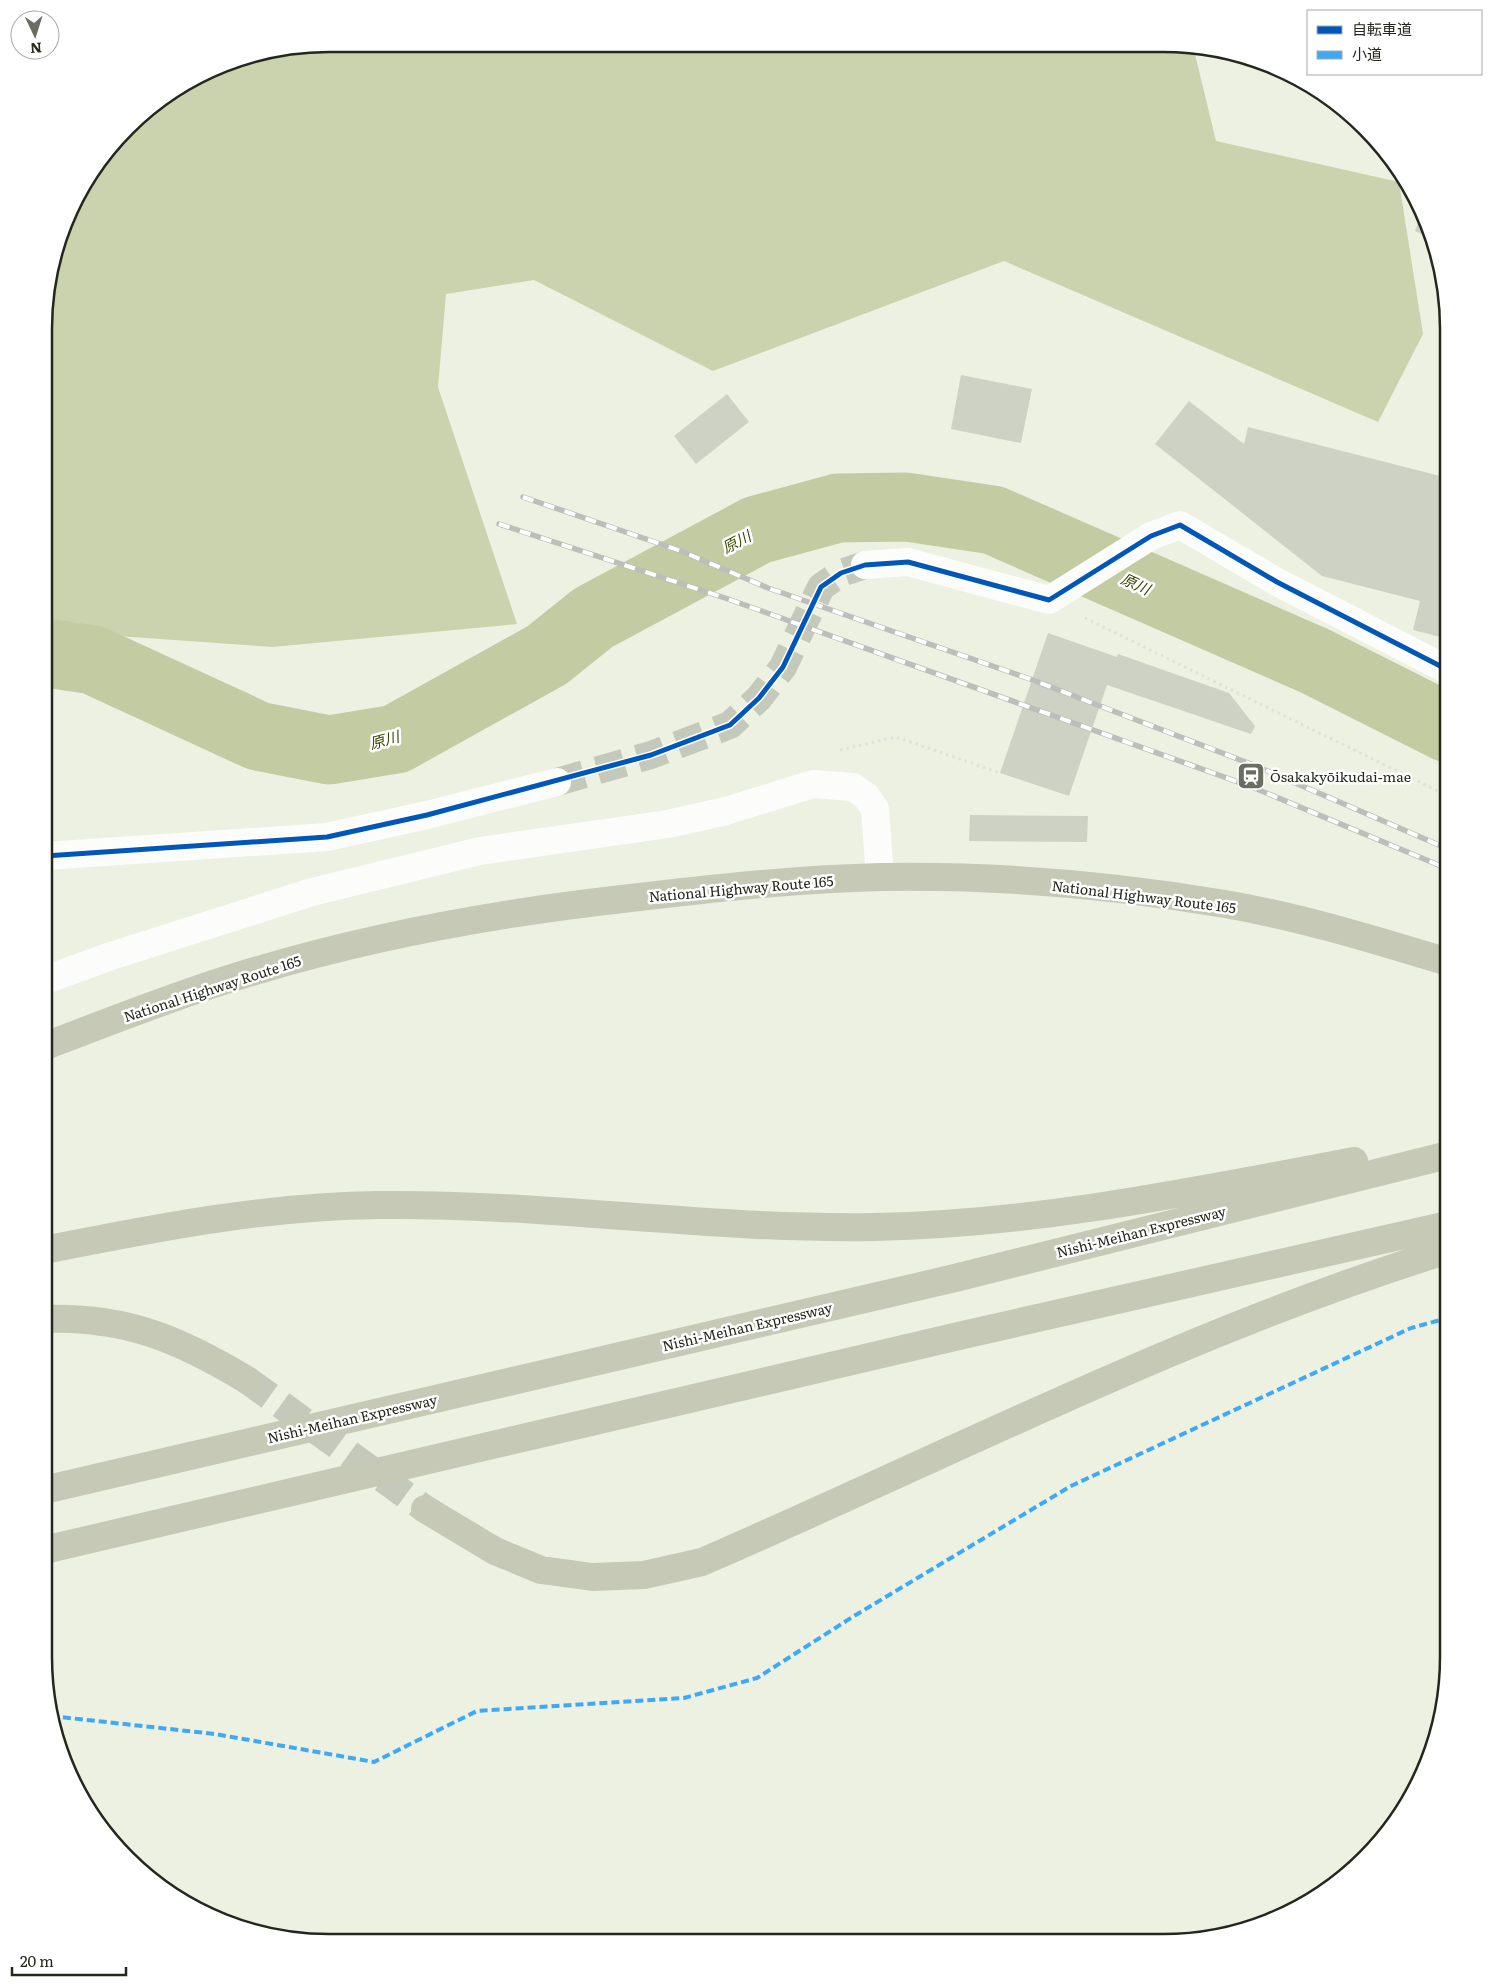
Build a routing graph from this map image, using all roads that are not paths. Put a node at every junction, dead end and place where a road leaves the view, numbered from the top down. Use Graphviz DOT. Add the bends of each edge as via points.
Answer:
graph roads {
  1 [pos="865,565"];
  2 [pos="1440,666"];
  3 [pos="557,782"];
  4 [pos="52,856"];
  5 [pos="880,877"];
  6 [pos="1440,960"];
  7 [pos="52,977"];
  8 [pos="52,1043"];
  9 [pos="1440,1145"];
  10 [pos="1440,1157"];
  11 [pos="1440,1227"];
  12 [pos="52,1249"];
  13 [pos="1440,1253"];
  14 [pos="52,1320"];
  15 [pos="247,1380"];
  16 [pos="52,1488"];
  17 [pos="425,1509"];
  18 [pos="52,1548"];
  1 -- 2 [label="street" via="908,562 1048,600 1151,536 1180,526 1277,582"];
  3 -- 4 [label="street" via="327,837"];
  5 -- 6 [label="highway, National Highway Route 165" via="992,880 1106,889 1226,904 1337,929"];
  5 -- 7 [label="street" via="875,809 866,796 853,787 813,784 726,811 668,824 480,851 312,892"];
  5 -- 8 [label="highway, National Highway Route 165" via="720,887 576,904 436,927 342,946 252,971"];
  9 -- 12 [label="highway" via="1139,1201 966,1223 786,1227 461,1206 377,1205 221,1217"];
  10 -- 16 [label="highway, Nishi-Meihan Expressway" via="955,1278"];
  11 -- 18 [label="highway"];
  13 -- 17 [label="highway" via="1269,1312 1131,1369 702,1562 644,1575 592,1577 541,1570 495,1551"];
  14 -- 15 [label="highway" via="109,1322 161,1334 205,1354"];
}
